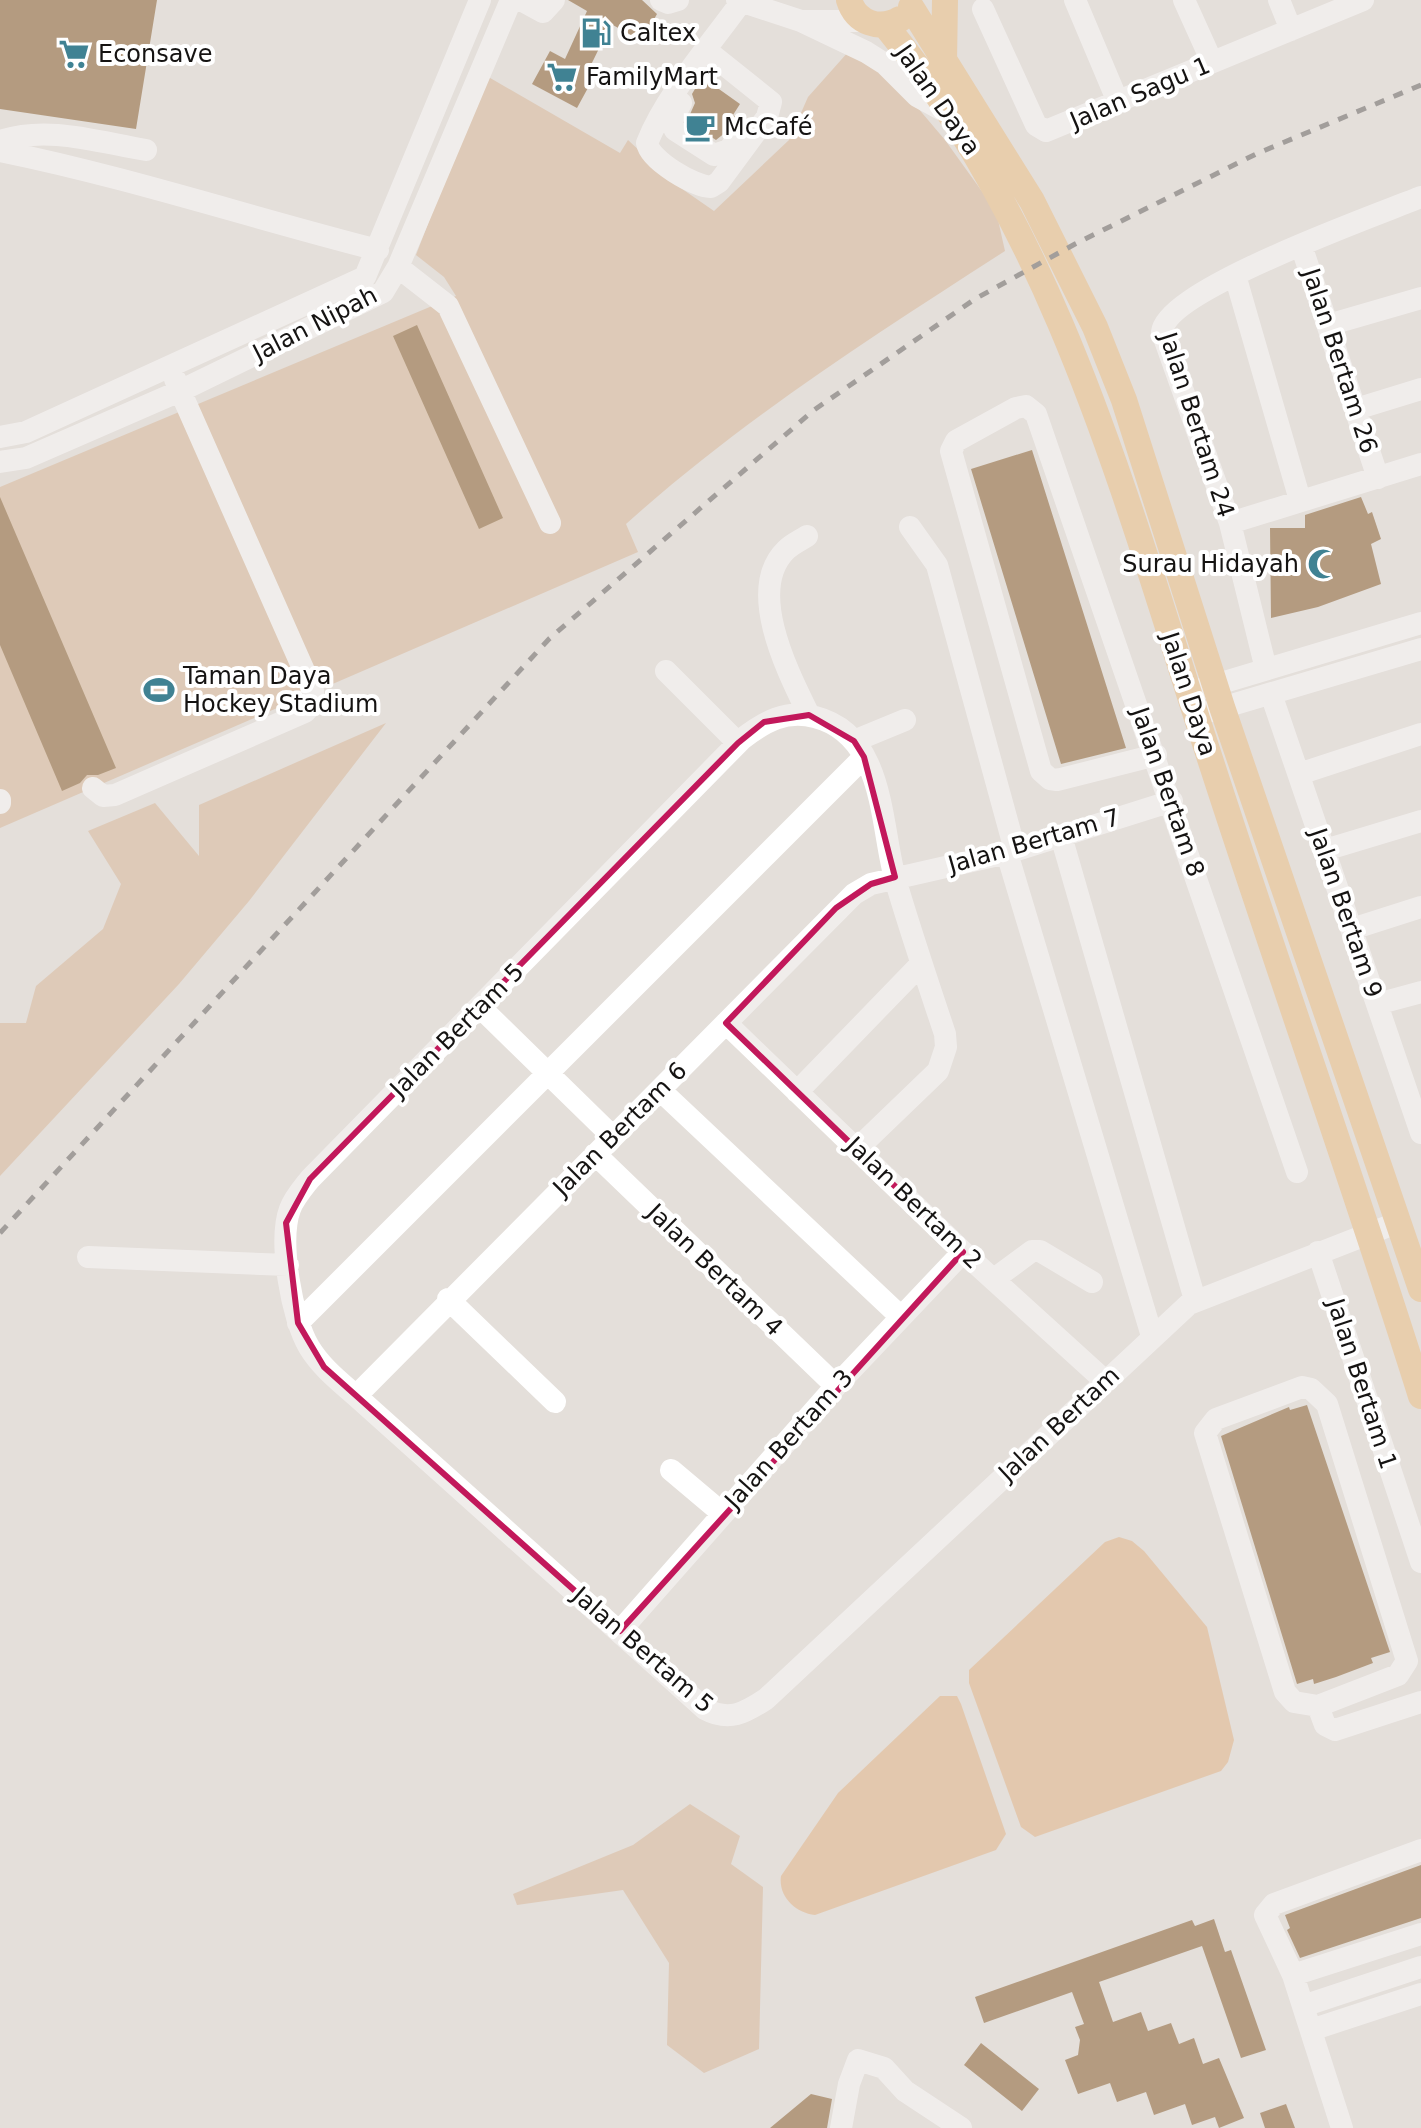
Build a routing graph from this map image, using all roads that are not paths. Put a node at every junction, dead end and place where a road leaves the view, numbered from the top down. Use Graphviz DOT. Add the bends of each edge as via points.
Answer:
graph roads {
  1 [pos="480,0"];
  2 [pos="511,0"];
  3 [pos="521,0"];
  4 [pos="554,0"];
  5 [pos="661,0"];
  6 [pos="678,0"];
  7 [pos="849,0"];
  8 [pos="945,0"];
  9 [pos="1075,0"];
  10 [pos="1184,0"];
  11 [pos="1279,0"];
  12 [pos="1363,0"];
  13 [pos="739,1"];
  14 [pos="912,3"];
  15 [pos="983,9"];
  16 [pos="801,21"];
  17 [pos="875,23"];
  18 [pos="1291,30"];
  19 [pos="706,50"];
  20 [pos="944,62"];
  21 [pos="1212,62"];
  22 [pos="764,95"];
  23 [pos="1118,102"];
  24 [pos="955,116"];
  25 [pos="0,141"];
  26 [pos="146,150"];
  27 [pos="0,151"];
  28 [pos="1421,197"];
  29 [pos="1021,207"];
  30 [pos="1301,245"];
  31 [pos="378,250"];
  32 [pos="398,267"];
  33 [pos="1235,275"];
  34 [pos="1421,298"];
  35 [pos="1328,325"];
  36 [pos="170,368"];
  37 [pos="1421,389"];
  38 [pos="180,391"];
  39 [pos="1356,409"];
  40 [pos="0,437"];
  41 [pos="0,462"];
  42 [pos="1421,464"];
  43 [pos="1378,478"];
  44 [pos="1300,500"];
  45 [pos="550,523"];
  46 [pos="1230,523"];
  47 [pos="910,527"];
  48 [pos="807,536"];
  49 [pos="1421,623"];
  50 [pos="1421,649"];
  51 [pos="1266,669"];
  52 [pos="666,671"];
  53 [pos="1271,694"];
  54 [pos="1219,696"];
  55 [pos="1192,704"];
  56 [pos="809,715"];
  57 [pos="905,720"];
  58 [pos="1421,734"];
  59 [pos="738,743"];
  60 [pos="859,749"];
  61 [pos="1156,755"];
  62 [pos="1299,774"];
  63 [pos="93,788"];
  64 [pos="1172,801"];
  65 [pos="1421,821"];
  66 [pos="1061,836"];
  67 [pos="1325,850"];
  68 [pos="1011,852"];
  69 [pos="895,877"];
  70 [pos="1421,907"];
  71 [pos="1352,929"];
  72 [pos="921,964"];
  73 [pos="1421,992"];
  74 [pos="1377,1004"];
  75 [pos="480,1007"];
  76 [pos="726,1023"];
  77 [pos="549,1074"];
  78 [pos="1413,1081"];
  79 [pos="660,1090"];
  80 [pos="797,1092"];
  81 [pos="1421,1133"];
  82 [pos="612,1136"];
  83 [pos="858,1148"];
  84 [pos="595,1154"];
  85 [pos="1297,1172"];
  86 [pos="1399,1222"];
  87 [pos="1369,1233"];
  88 [pos="963,1252"];
  89 [pos="1318,1252"];
  90 [pos="88,1257"];
  91 [pos="288,1265"];
  92 [pos="994,1279"];
  93 [pos="1092,1282"];
  94 [pos="1421,1289"];
  95 [pos="448,1299"];
  96 [pos="1195,1300"];
  97 [pos="901,1317"];
  98 [pos="298,1323"];
  99 [pos="1152,1336"];
  100 [pos="1105,1381"];
  101 [pos="836,1386"];
  102 [pos="1365,1392"];
  103 [pos="356,1396"];
  104 [pos="1421,1396"];
  105 [pos="555,1402"];
  106 [pos="1327,1404"];
  107 [pos="671,1470"];
  108 [pos="722,1513"];
  109 [pos="1421,1562"];
  110 [pos="620,1631"];
  111 [pos="766,1699"];
  112 [pos="1421,1702"];
  113 [pos="1318,1706"];
  114 [pos="1421,1850"];
  115 [pos="1421,1934"];
  116 [pos="1421,1967"];
  117 [pos="1293,1975"];
  118 [pos="1421,1994"];
  119 [pos="1303,2006"];
  120 [pos="1311,2030"];
  121 [pos="841,2128"];
  122 [pos="961,2128"];
  123 [pos="1342,2128"];
  1 -- 31 [label="street, Jalan Nipah"];
  2 -- 32 [label="street, Jalan Nipah"];
  3 -- 4 [label="street" via="540,12"];
  5 -- 6 [label="street"];
  7 -- 17 [label="main road, Jalan Daya" via="857,15"];
  8 -- 20 [label="main road"];
  9 -- 23 [label="street"];
  10 -- 21 [label="street"];
  11 -- 18 [label="street"];
  12 -- 18 [label="street, Jalan Sagu 1"];
  13 -- 16 [label="street"];
  13 -- 19 [label="street"];
  14 -- 17 [label="main road" via="895,22"];
  14 -- 20 [label="main road, Jalan Daya"];
  15 -- 23 [label="street, Jalan Sagu 1" via="1040,129 1052,130"];
  16 -- 17 [label="street"];
  16 -- 24 [label="street" via="866,52 917,96"];
  17 -- 24 [label="main road, Jalan Daya"];
  18 -- 21 [label="street, Jalan Sagu 1"];
  19 -- 22 [label="street"];
  19 -- 22 [label="street" via="671,122 675,130 721,155"];
  19 -- 22 [label="street" via="649,138 654,157 702,185 716,185 767,117 771,102"];
  20 -- 29 [label="main road, Jalan Daya"];
  21 -- 23 [label="street, Jalan Sagu 1"];
  24 -- 29 [label="main road, Jalan Daya"];
  25 -- 26 [label="street" via="23,133 62,135"];
  27 -- 31 [label="street" via="143,183"];
  28 -- 30 [label="street, Jalan Bertam 24"];
  29 -- 54 [label="main road, Jalan Daya" via="1095,327 1124,400"];
  29 -- 55 [label="main road, Jalan Daya" via="1097,408"];
  30 -- 33 [label="street, Jalan Bertam 24"];
  30 -- 35 [label="street, Jalan Bertam 26"];
  31 -- 36 [label="street, Jalan Nipah" via="357,283"];
  32 -- 38 [label="street, Jalan Nipah" via="376,297"];
  32 -- 45 [label="street" via="448,306"];
  33 -- 44 [label="street"];
  33 -- 46 [label="street, Jalan Bertam 24" via="1185,302 1168,316 1162,332"];
  34 -- 35 [label="street"];
  35 -- 39 [label="street, Jalan Bertam 26"];
  36 -- 38 [label="street"];
  36 -- 40 [label="street, Jalan Nipah" via="26,432"];
  37 -- 39 [label="street"];
  38 -- 41 [label="street, Jalan Nipah" via="33,455"];
  38 -- 63 [label="street" via="313,691 313,703 305,712 115,795 103,796"];
  39 -- 43 [label="street, Jalan Bertam 26"];
  42 -- 43 [label="street"];
  43 -- 44 [label="street"];
  44 -- 46 [label="street"];
  46 -- 51 [label="street, Jalan Bertam 24"];
  47 -- 68 [label="street" via="937,565"];
  48 -- 56 [label="street" via="785,551 768,605 777,646"];
  49 -- 51 [label="street"];
  50 -- 53 [label="street"];
  51 -- 54 [label="street"];
  52 -- 59 [label="street"];
  53 -- 54 [label="street"];
  53 -- 62 [label="street, Jalan Bertam 9"];
  54 -- 55 [label="street"];
  54 -- 86 [label="main road, Jalan Daya"];
  55 -- 87 [label="main road, Jalan Daya"];
  56 -- 59 [label="street, Jalan Bertam 5" via="764,722"];
  56 -- 60 [label="street" via="823,719"];
  57 -- 60 [label="street"];
  58 -- 62 [label="street"];
  59 -- 75 [label="street, Jalan Bertam 5"];
  60 -- 69 [label="street" via="887,827"];
  60 -- 77 [label="street"];
  61 -- 61 [label="street, Jalan Bertam 8" via="1036,414 1026,406 1016,408 956,441 951,451 1041,771 1057,780"];
  61 -- 64 [label="street, Jalan Bertam 8"];
  62 -- 67 [label="street, Jalan Bertam 9"];
  64 -- 66 [label="street, Jalan Bertam 7"];
  64 -- 85 [label="street, Jalan Bertam 8"];
  65 -- 67 [label="street"];
  66 -- 68 [label="street, Jalan Bertam 7"];
  66 -- 96 [label="street"];
  67 -- 71 [label="street, Jalan Bertam 9"];
  68 -- 69 [label="street, Jalan Bertam 7"];
  68 -- 99 [label="street"];
  69 -- 72 [label="street"];
  69 -- 76 [label="street, Jalan Bertam 6" via="871,884 836,908"];
  70 -- 71 [label="street"];
  71 -- 74 [label="street, Jalan Bertam 9"];
  72 -- 80 [label="street"];
  72 -- 83 [label="street" via="945,1034 944,1060"];
  73 -- 74 [label="street"];
  74 -- 78 [label="street, Jalan Bertam 9"];
  75 -- 77 [label="street"];
  75 -- 91 [label="street, Jalan Bertam 5" via="298,1195 286,1223"];
  76 -- 79 [label="street, Jalan Bertam 6"];
  76 -- 80 [label="street, Jalan Bertam 2"];
  77 -- 82 [label="street"];
  77 -- 98 [label="street"];
  78 -- 81 [label="street, Jalan Bertam 9"];
  79 -- 82 [label="street, Jalan Bertam 6"];
  79 -- 97 [label="street"];
  80 -- 83 [label="street, Jalan Bertam 2"];
  82 -- 84 [label="street, Jalan Bertam 6"];
  83 -- 88 [label="street, Jalan Bertam 2"];
  84 -- 95 [label="street, Jalan Bertam 6"];
  84 -- 101 [label="street, Jalan Bertam 4"];
  86 -- 87 [label="street, Jalan Bertam"];
  86 -- 94 [label="main road, Jalan Daya"];
  87 -- 89 [label="street, Jalan Bertam"];
  87 -- 104 [label="main road, Jalan Daya"];
  88 -- 92 [label="street, Jalan Bertam 2"];
  88 -- 97 [label="street, Jalan Bertam 3"];
  89 -- 96 [label="street, Jalan Bertam"];
  89 -- 102 [label="street, Jalan Bertam 1"];
  90 -- 91 [label="street"];
  91 -- 98 [label="street, Jalan Bertam 5"];
  92 -- 93 [label="street" via="1032,1251 1040,1251"];
  92 -- 100 [label="street, Jalan Bertam 2"];
  95 -- 103 [label="street, Jalan Bertam 6"];
  95 -- 105 [label="street"];
  96 -- 99 [label="street, Jalan Bertam"];
  97 -- 101 [label="street, Jalan Bertam 3"];
  98 -- 103 [label="street, Jalan Bertam 5" via="317,1359"];
  99 -- 100 [label="street, Jalan Bertam"];
  100 -- 111 [label="street, Jalan Bertam"];
  101 -- 108 [label="street, Jalan Bertam 3"];
  102 -- 106 [label="street"];
  102 -- 109 [label="street, Jalan Bertam 1"];
  103 -- 110 [label="street, Jalan Bertam 5"];
  106 -- 113 [label="street" via="1407,1661 1398,1675"];
  106 -- 113 [label="street" via="1311,1389 1298,1388 1216,1419 1205,1433 1285,1692 1294,1702"];
  107 -- 108 [label="street"];
  108 -- 110 [label="street, Jalan Bertam 3"];
  110 -- 111 [label="street, Jalan Bertam 5" via="718,1716 732,1717"];
  112 -- 113 [label="street" via="1335,1730 1325,1725"];
  114 -- 117 [label="street" via="1270,1907 1265,1920"];
  115 -- 117 [label="street"];
  116 -- 119 [label="street"];
  117 -- 119 [label="street"];
  118 -- 120 [label="street"];
  119 -- 120 [label="street"];
  120 -- 123 [label="street"];
  121 -- 122 [label="street" via="858,2060 884,2068 905,2091"];
}
